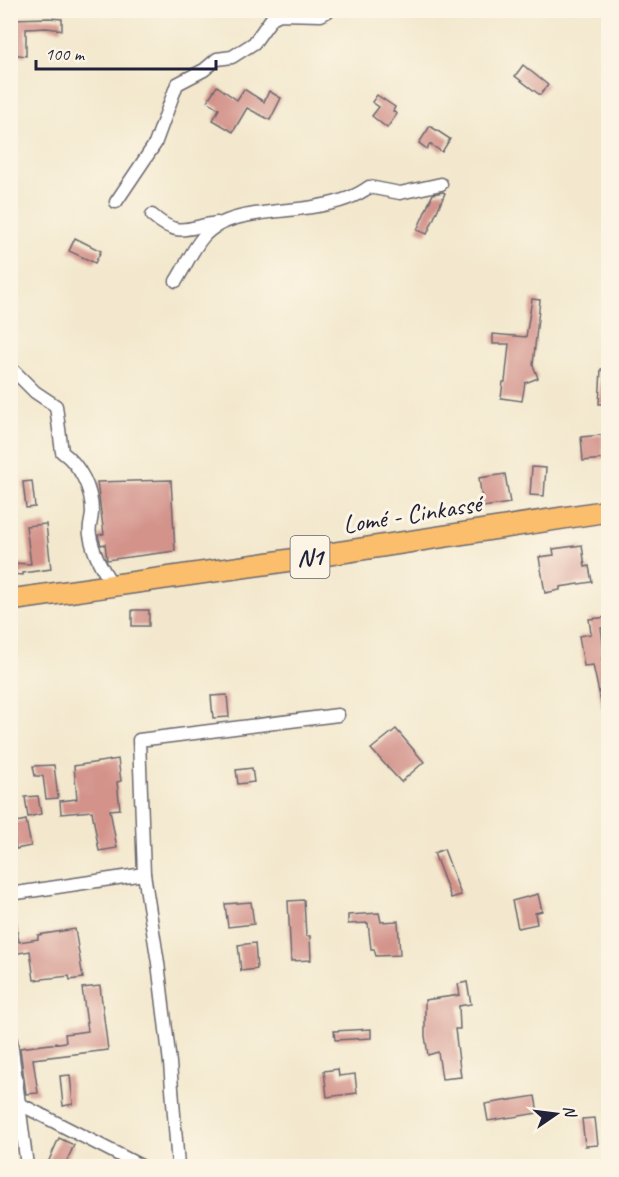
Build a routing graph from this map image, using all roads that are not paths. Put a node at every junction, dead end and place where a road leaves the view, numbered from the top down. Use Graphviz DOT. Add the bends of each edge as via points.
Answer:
graph roads {
  1 [pos="330,10"];
  2 [pos="441,184"];
  3 [pos="116,202"];
  4 [pos="152,215"];
  5 [pos="227,222"];
  6 [pos="176,281"];
  7 [pos="10,367"];
  8 [pos="609,511"];
  9 [pos="113,586"];
  10 [pos="10,600"];
  11 [pos="338,715"];
  12 [pos="144,874"];
  13 [pos="10,894"];
  14 [pos="10,1034"];
  15 [pos="15,1102"];
  16 [pos="27,1167"];
  17 [pos="141,1167"];
  18 [pos="178,1167"];
  1 -- 3 [label="street" via="321,15 280,14 272,18 254,43 232,57 217,59 177,84 155,144"];
  2 -- 5 [label="street" via="400,193 369,186 342,201"];
  4 -- 5 [label="street" via="165,226 178,230"];
  5 -- 6 [label="street" via="204,236"];
  7 -- 9 [label="street" via="56,406 62,452 83,475 92,511 89,533 101,567"];
  8 -- 9 [label="highway, Lomé - Cinkassé / N1"];
  9 -- 10 [label="highway, Lomé - Cinkassé / N1"];
  11 -- 12 [label="street" via="139,740"];
  12 -- 13 [label="street"];
  12 -- 18 [label="street" via="170,1063"];
  14 -- 15 [label="street"];
  15 -- 16 [label="street"];
  15 -- 17 [label="street"];
}
